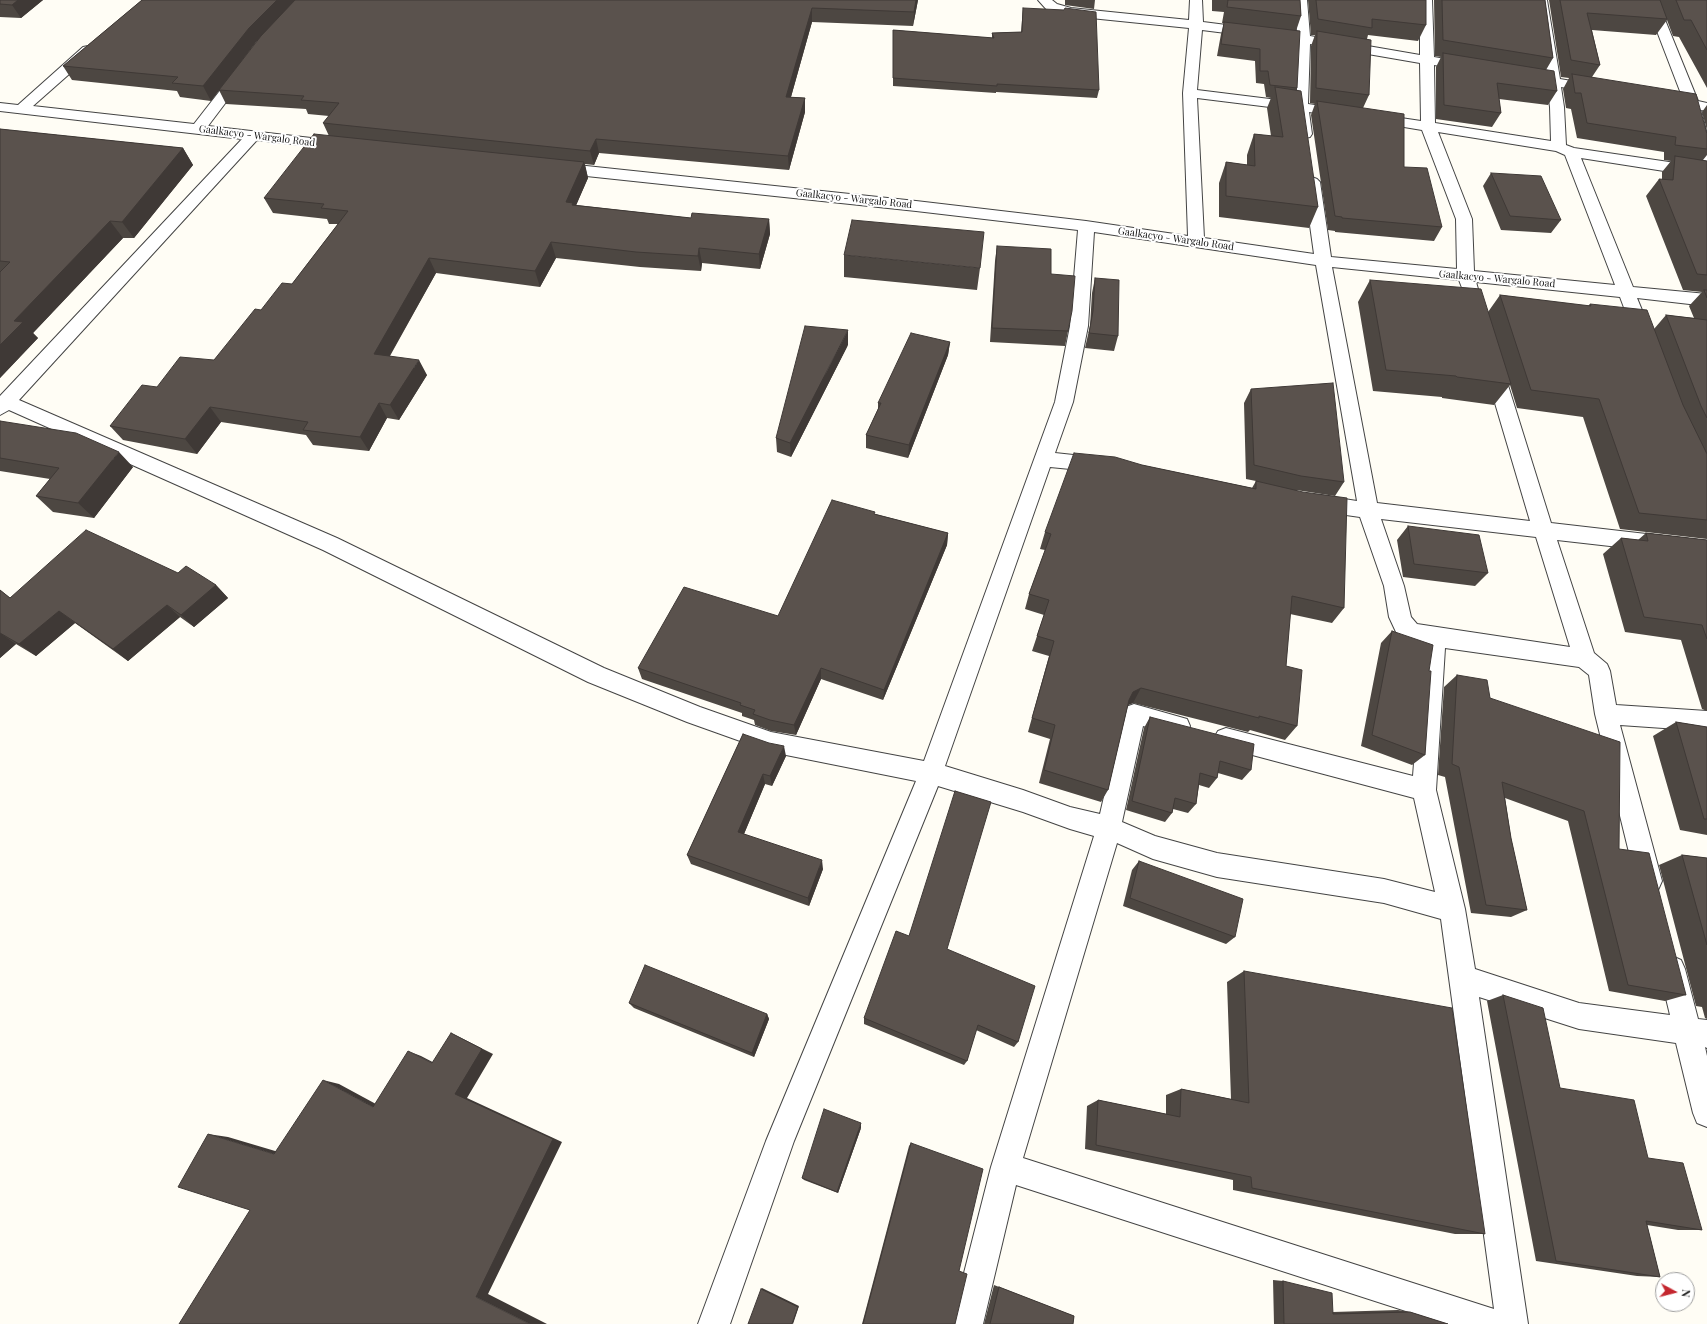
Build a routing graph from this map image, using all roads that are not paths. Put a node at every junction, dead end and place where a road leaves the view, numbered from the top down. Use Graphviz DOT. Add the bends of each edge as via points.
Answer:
graph roads {
  1 [pos="1044,0"];
  2 [pos="1196,0"];
  3 [pos="1301,0"];
  4 [pos="1426,0"];
  5 [pos="1541,0"];
  6 [pos="1651,0"];
  7 [pos="1196,25"];
  8 [pos="1304,39"];
  9 [pos="97,42"];
  10 [pos="1426,60"];
  11 [pos="249,64"];
  12 [pos="1456,65"];
  13 [pos="1515,75"];
  14 [pos="1552,82"];
  15 [pos="1606,91"];
  16 [pos="1190,92"];
  17 [pos="1661,100"];
  18 [pos="1692,105"];
  19 [pos="0,107"];
  20 [pos="1301,107"];
  21 [pos="1707,107"];
  22 [pos="22,110"];
  23 [pos="1428,126"];
  24 [pos="198,129"];
  25 [pos="253,136"];
  26 [pos="1306,145"];
  27 [pos="354,147"];
  28 [pos="1565,149"];
  29 [pos="542,167"];
  30 [pos="1310,169"];
  31 [pos="1707,169"];
  32 [pos="1086,226"];
  33 [pos="1196,242"];
  34 [pos="1323,261"];
  35 [pos="1466,277"];
  36 [pos="1626,291"];
  37 [pos="1707,300"];
  38 [pos="1475,306"];
  39 [pos="1486,344"];
  40 [pos="1648,349"];
  41 [pos="3,405"];
  42 [pos="1043,459"];
  43 [pos="1121,467"];
  44 [pos="1300,500"];
  45 [pos="1368,510"];
  46 [pos="1543,529"];
  47 [pos="1707,549"];
  48 [pos="1435,637"];
  49 [pos="1585,658"];
  50 [pos="1606,714"];
  51 [pos="1707,721"];
  52 [pos="931,773"];
  53 [pos="1424,790"];
  54 [pos="1109,828"];
  55 [pos="1654,900"];
  56 [pos="1452,909"];
  57 [pos="1666,947"];
  58 [pos="1463,979"];
  59 [pos="1697,1033"];
  60 [pos="1707,1113"];
  61 [pos="1006,1167"];
  62 [pos="714,1324"];
  63 [pos="967,1324"];
  64 [pos="1494,1324"];
  65 [pos="1512,1324"];
  1 -- 7 [label="street" via="1052,7 1070,12"];
  2 -- 7 [label="street"];
  3 -- 8 [label="street"];
  4 -- 10 [label="street"];
  5 -- 14 [label="street"];
  6 -- 18 [label="street"];
  7 -- 8 [label="street"];
  7 -- 16 [label="street"];
  8 -- 10 [label="street"];
  8 -- 20 [label="street"];
  9 -- 22 [label="street"];
  10 -- 12 [label="street"];
  10 -- 23 [label="street"];
  11 -- 24 [label="street"];
  13 -- 14 [label="street"];
  14 -- 15 [label="street"];
  14 -- 28 [label="street"];
  16 -- 20 [label="street"];
  16 -- 33 [label="street"];
  17 -- 18 [label="street"];
  18 -- 21 [label="street"];
  18 -- 31 [label="street"];
  19 -- 22 [label="street, Gaalkacyo - Wargalo Road"];
  20 -- 23 [label="street"];
  20 -- 26 [label="street"];
  22 -- 24 [label="street, Gaalkacyo - Wargalo Road"];
  23 -- 28 [label="street"];
  23 -- 35 [label="street" via="1464,219"];
  24 -- 25 [label="street, Gaalkacyo - Wargalo Road"];
  25 -- 27 [label="street, Gaalkacyo - Wargalo Road"];
  25 -- 41 [label="street"];
  28 -- 31 [label="street"];
  28 -- 36 [label="street"];
  29 -- 32 [label="street, Gaalkacyo - Wargalo Road"];
  30 -- 34 [label="street"];
  32 -- 33 [label="street, Gaalkacyo - Wargalo Road"];
  32 -- 42 [label="street" via="1079,326 1064,402"];
  33 -- 34 [label="street, Gaalkacyo - Wargalo Road"];
  34 -- 35 [label="street, Gaalkacyo - Wargalo Road"];
  34 -- 45 [label="street"];
  35 -- 36 [label="street, Gaalkacyo - Wargalo Road"];
  35 -- 38 [label="street"];
  36 -- 37 [label="street, Gaalkacyo - Wargalo Road"];
  36 -- 40 [label="street"];
  39 -- 46 [label="street"];
  41 -- 52 [label="street" via="330,544 596,674 695,715 771,742"];
  42 -- 43 [label="street"];
  42 -- 52 [label="street"];
  44 -- 45 [label="street"];
  45 -- 46 [label="street"];
  45 -- 48 [label="street" via="1394,586 1404,626 1411,632"];
  46 -- 47 [label="street"];
  46 -- 49 [label="street"];
  48 -- 49 [label="street"];
  48 -- 53 [label="street"];
  49 -- 50 [label="street" via="1599,671"];
  50 -- 51 [label="street"];
  50 -- 55 [label="street"];
  52 -- 54 [label="street"];
  52 -- 62 [label="street" via="780,1141"];
  53 -- 54 [label="street" via="1134,714"];
  53 -- 56 [label="street"];
  54 -- 56 [label="street" via="1153,846 1217,864 1384,892"];
  54 -- 61 [label="street"];
  56 -- 58 [label="street"];
  57 -- 59 [label="street"];
  58 -- 59 [label="street" via="1579,1016"];
  58 -- 65 [label="street"];
  59 -- 60 [label="street"];
  61 -- 63 [label="street"];
  61 -- 64 [label="street"];
}
